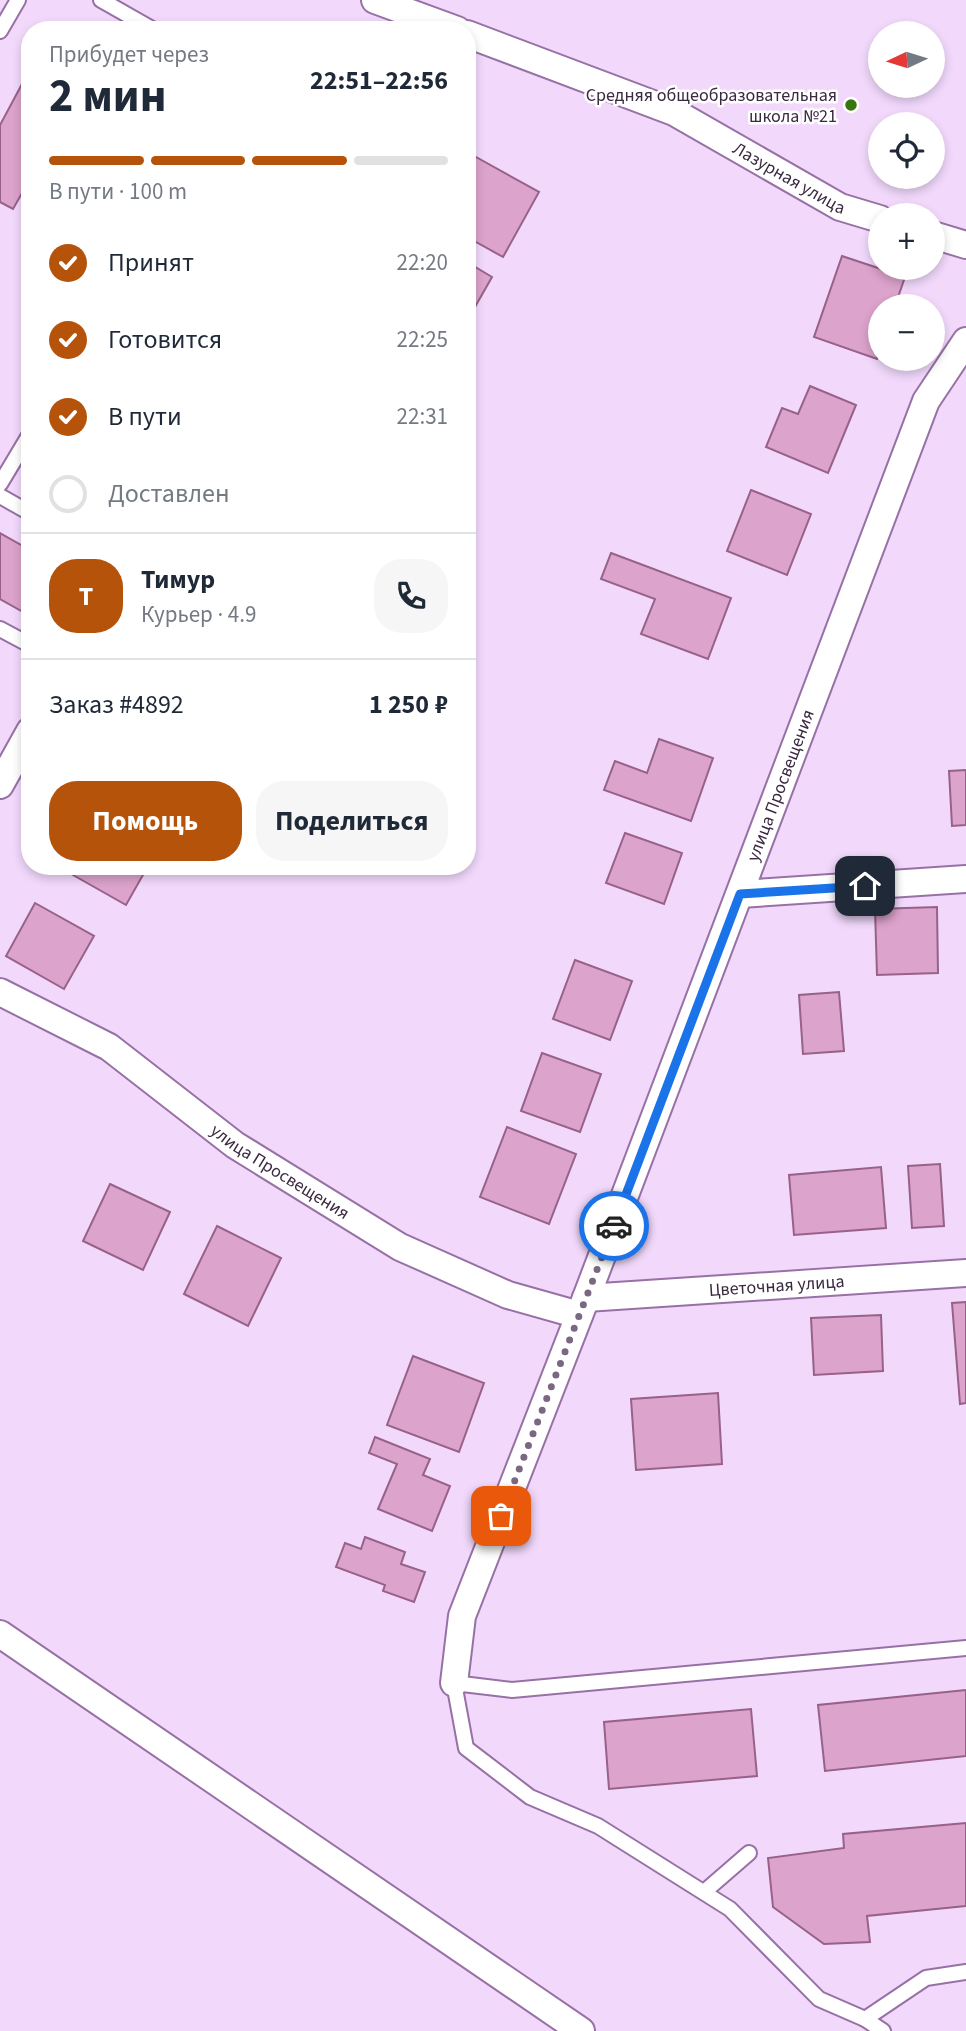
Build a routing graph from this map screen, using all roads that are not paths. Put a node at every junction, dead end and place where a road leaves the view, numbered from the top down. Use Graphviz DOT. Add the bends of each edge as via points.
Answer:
graph roads {
  1 [pos="18,0"];
  2 [pos="101,0"];
  3 [pos="375,0"];
  4 [pos="432,17"];
  5 [pos="138,21"];
  6 [pos="0,31"];
  7 [pos="476,37"];
  8 [pos="868,215"];
  9 [pos="945,239"];
  10 [pos="966,245"];
  11 [pos="966,341"];
  12 [pos="21,449"];
  13 [pos="0,484"];
  14 [pos="0,496"];
  15 [pos="21,508"];
  16 [pos="0,628"];
  17 [pos="21,640"];
  18 [pos="21,747"];
  19 [pos="0,785"];
  20 [pos="966,879"];
  21 [pos="740,894"];
  22 [pos="0,992"];
  23 [pos="966,1273"];
  24 [pos="583,1306"];
  25 [pos="0,1634"];
  26 [pos="966,1648"];
  27 [pos="454,1682"];
  28 [pos="749,1853"];
  29 [pos="704,1892"];
  30 [pos="966,1972"];
  31 [pos="865,2019"];
  32 [pos="581,2031"];
  33 [pos="883,2031"];
  1 -- 6 [label="lane"];
  2 -- 5 [label="lane"];
  3 -- 4 [label="street"];
  7 -- 8 [label="street, Лазурная улица" via="674,112 840,207"];
  9 -- 10 [label="street"];
  11 -- 21 [label="street, улица Просвещения" via="926,401"];
  12 -- 13 [label="lane"];
  14 -- 15 [label="lane"];
  16 -- 17 [label="lane"];
  18 -- 19 [label="street"];
  20 -- 21 [label="street"];
  21 -- 24 [label="street, улица Просвещения"];
  22 -- 24 [label="street, улица Просвещения" via="109,1046 234,1145 400,1247 508,1295"];
  23 -- 24 [label="street, Цветочная улица"];
  24 -- 27 [label="street, улица Просвещения" via="461,1616"];
  25 -- 32 [label="street"];
  26 -- 27 [label="lane" via="512,1690"];
  27 -- 29 [label="lane" via="466,1748 530,1797 597,1826"];
  28 -- 29 [label="lane"];
  29 -- 31 [label="lane" via="730,1909 820,1999"];
  30 -- 31 [label="lane" via="926,1978"];
  31 -- 33 [label="lane"];
}
